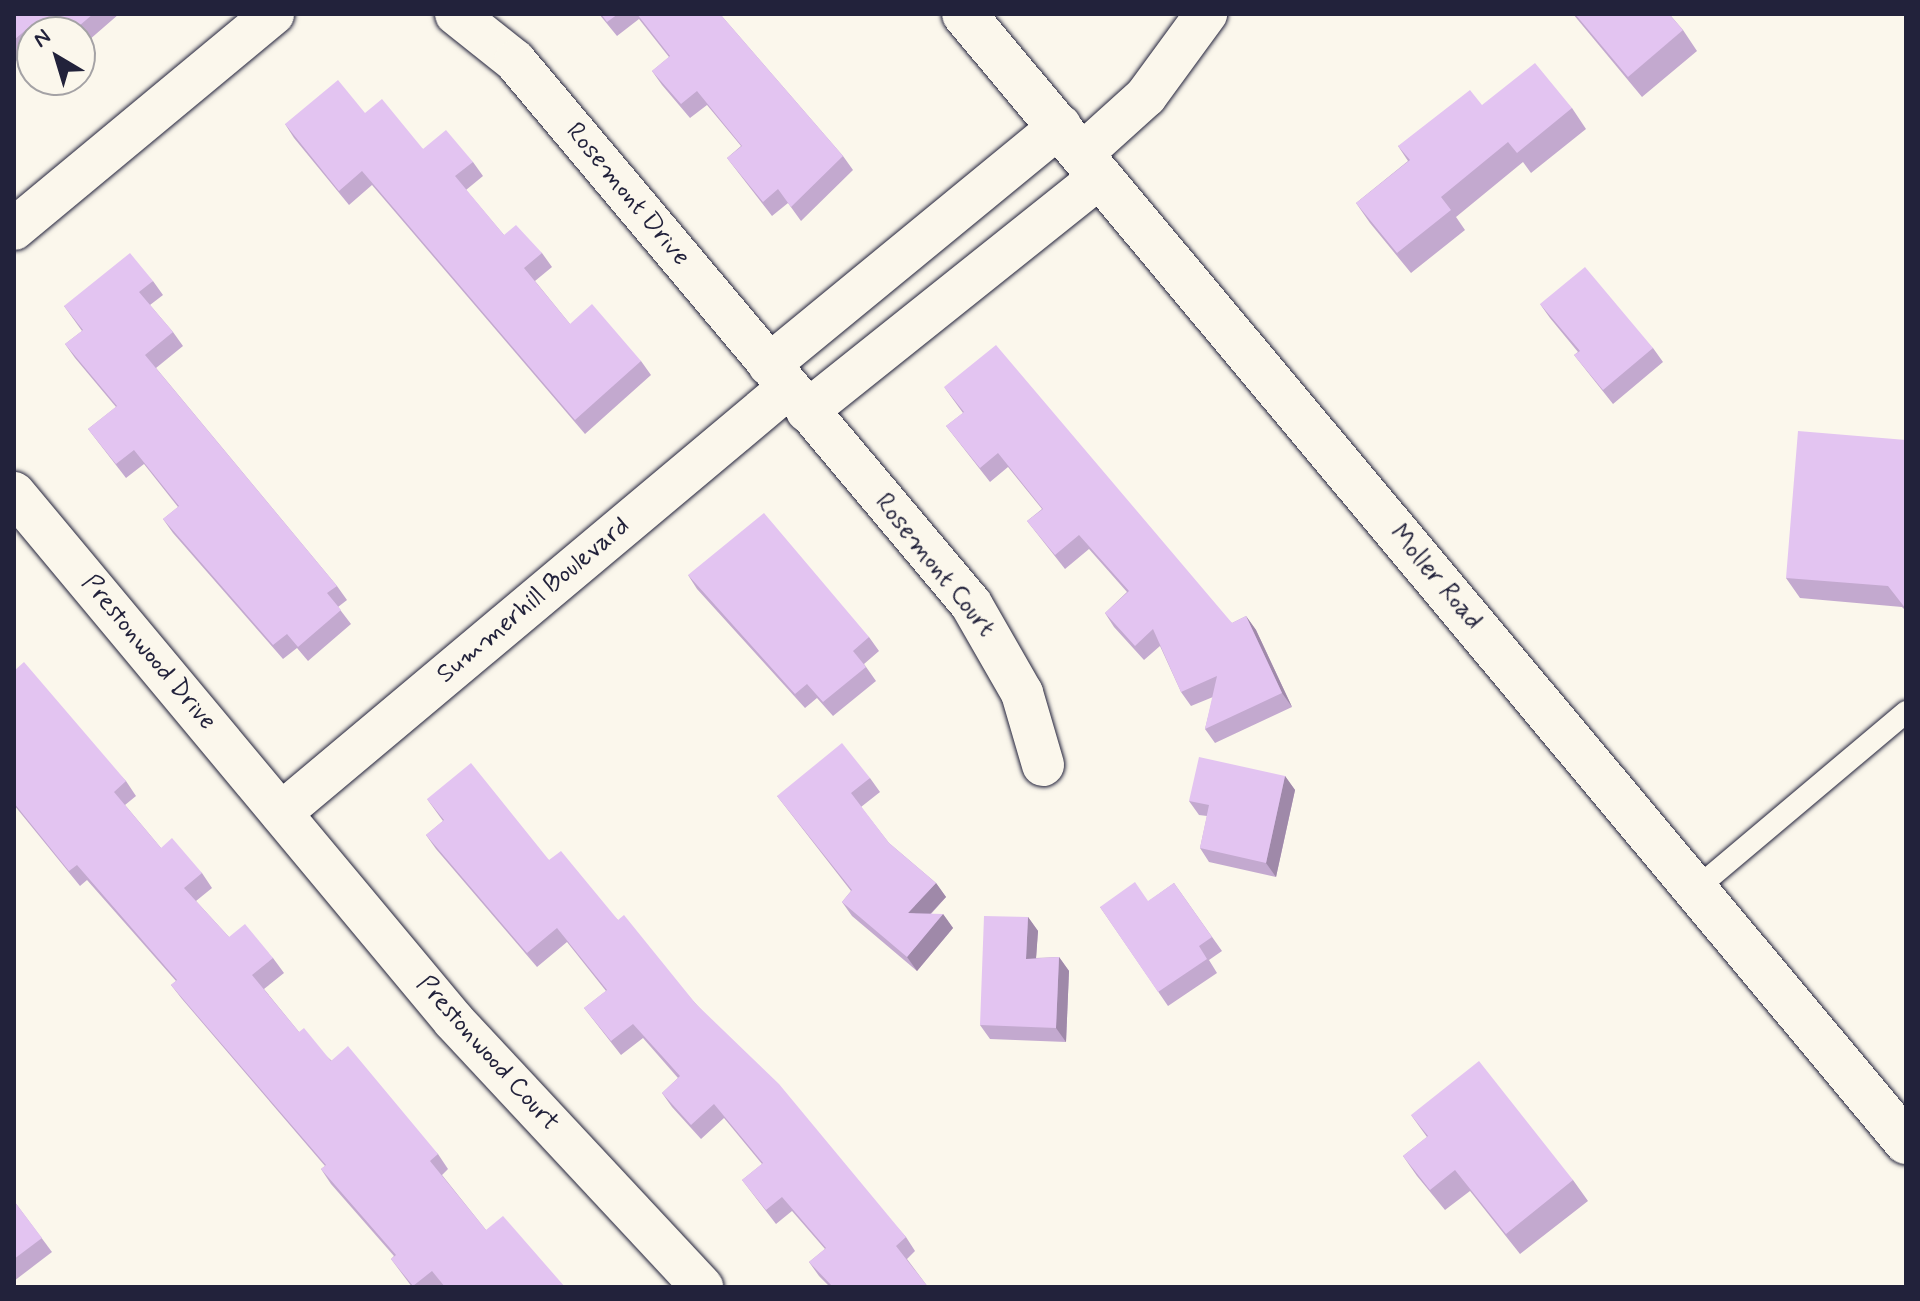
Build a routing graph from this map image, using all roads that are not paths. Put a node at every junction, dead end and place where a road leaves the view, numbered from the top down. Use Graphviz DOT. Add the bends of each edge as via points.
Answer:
graph roads {
  1 [pos="456,14"];
  2 [pos="964,14"];
  3 [pos="1206,14"];
  4 [pos="256,25"];
  5 [pos="1081,152"];
  6 [pos="14,229"];
  7 [pos="788,388"];
  8 [pos="14,493"];
  9 [pos="1906,712"];
  10 [pos="1043,765"];
  11 [pos="281,813"];
  12 [pos="1697,888"];
  13 [pos="1906,1142"];
  14 [pos="702,1287"];
  1 -- 7 [label="street, Rosemont Drive" via="515,61"];
  2 -- 5 [label="street, Moller Road"];
  3 -- 5 [label="street" via="1146,96"];
  4 -- 6 [label="street"];
  5 -- 7 [label="street, Summerhill Boulevard"];
  5 -- 7 [label="street, Summerhill Boulevard"];
  5 -- 12 [label="street, Moller Road"];
  7 -- 10 [label="street, Rosemont Court" via="980,616 1022,693"];
  7 -- 11 [label="street, Summerhill Boulevard"];
  8 -- 11 [label="street, Prestonwood Drive"];
  9 -- 12 [label="lane"];
  11 -- 14 [label="street, Prestonwood Court" via="464,1033"];
  12 -- 13 [label="street, Moller Road"];
}
